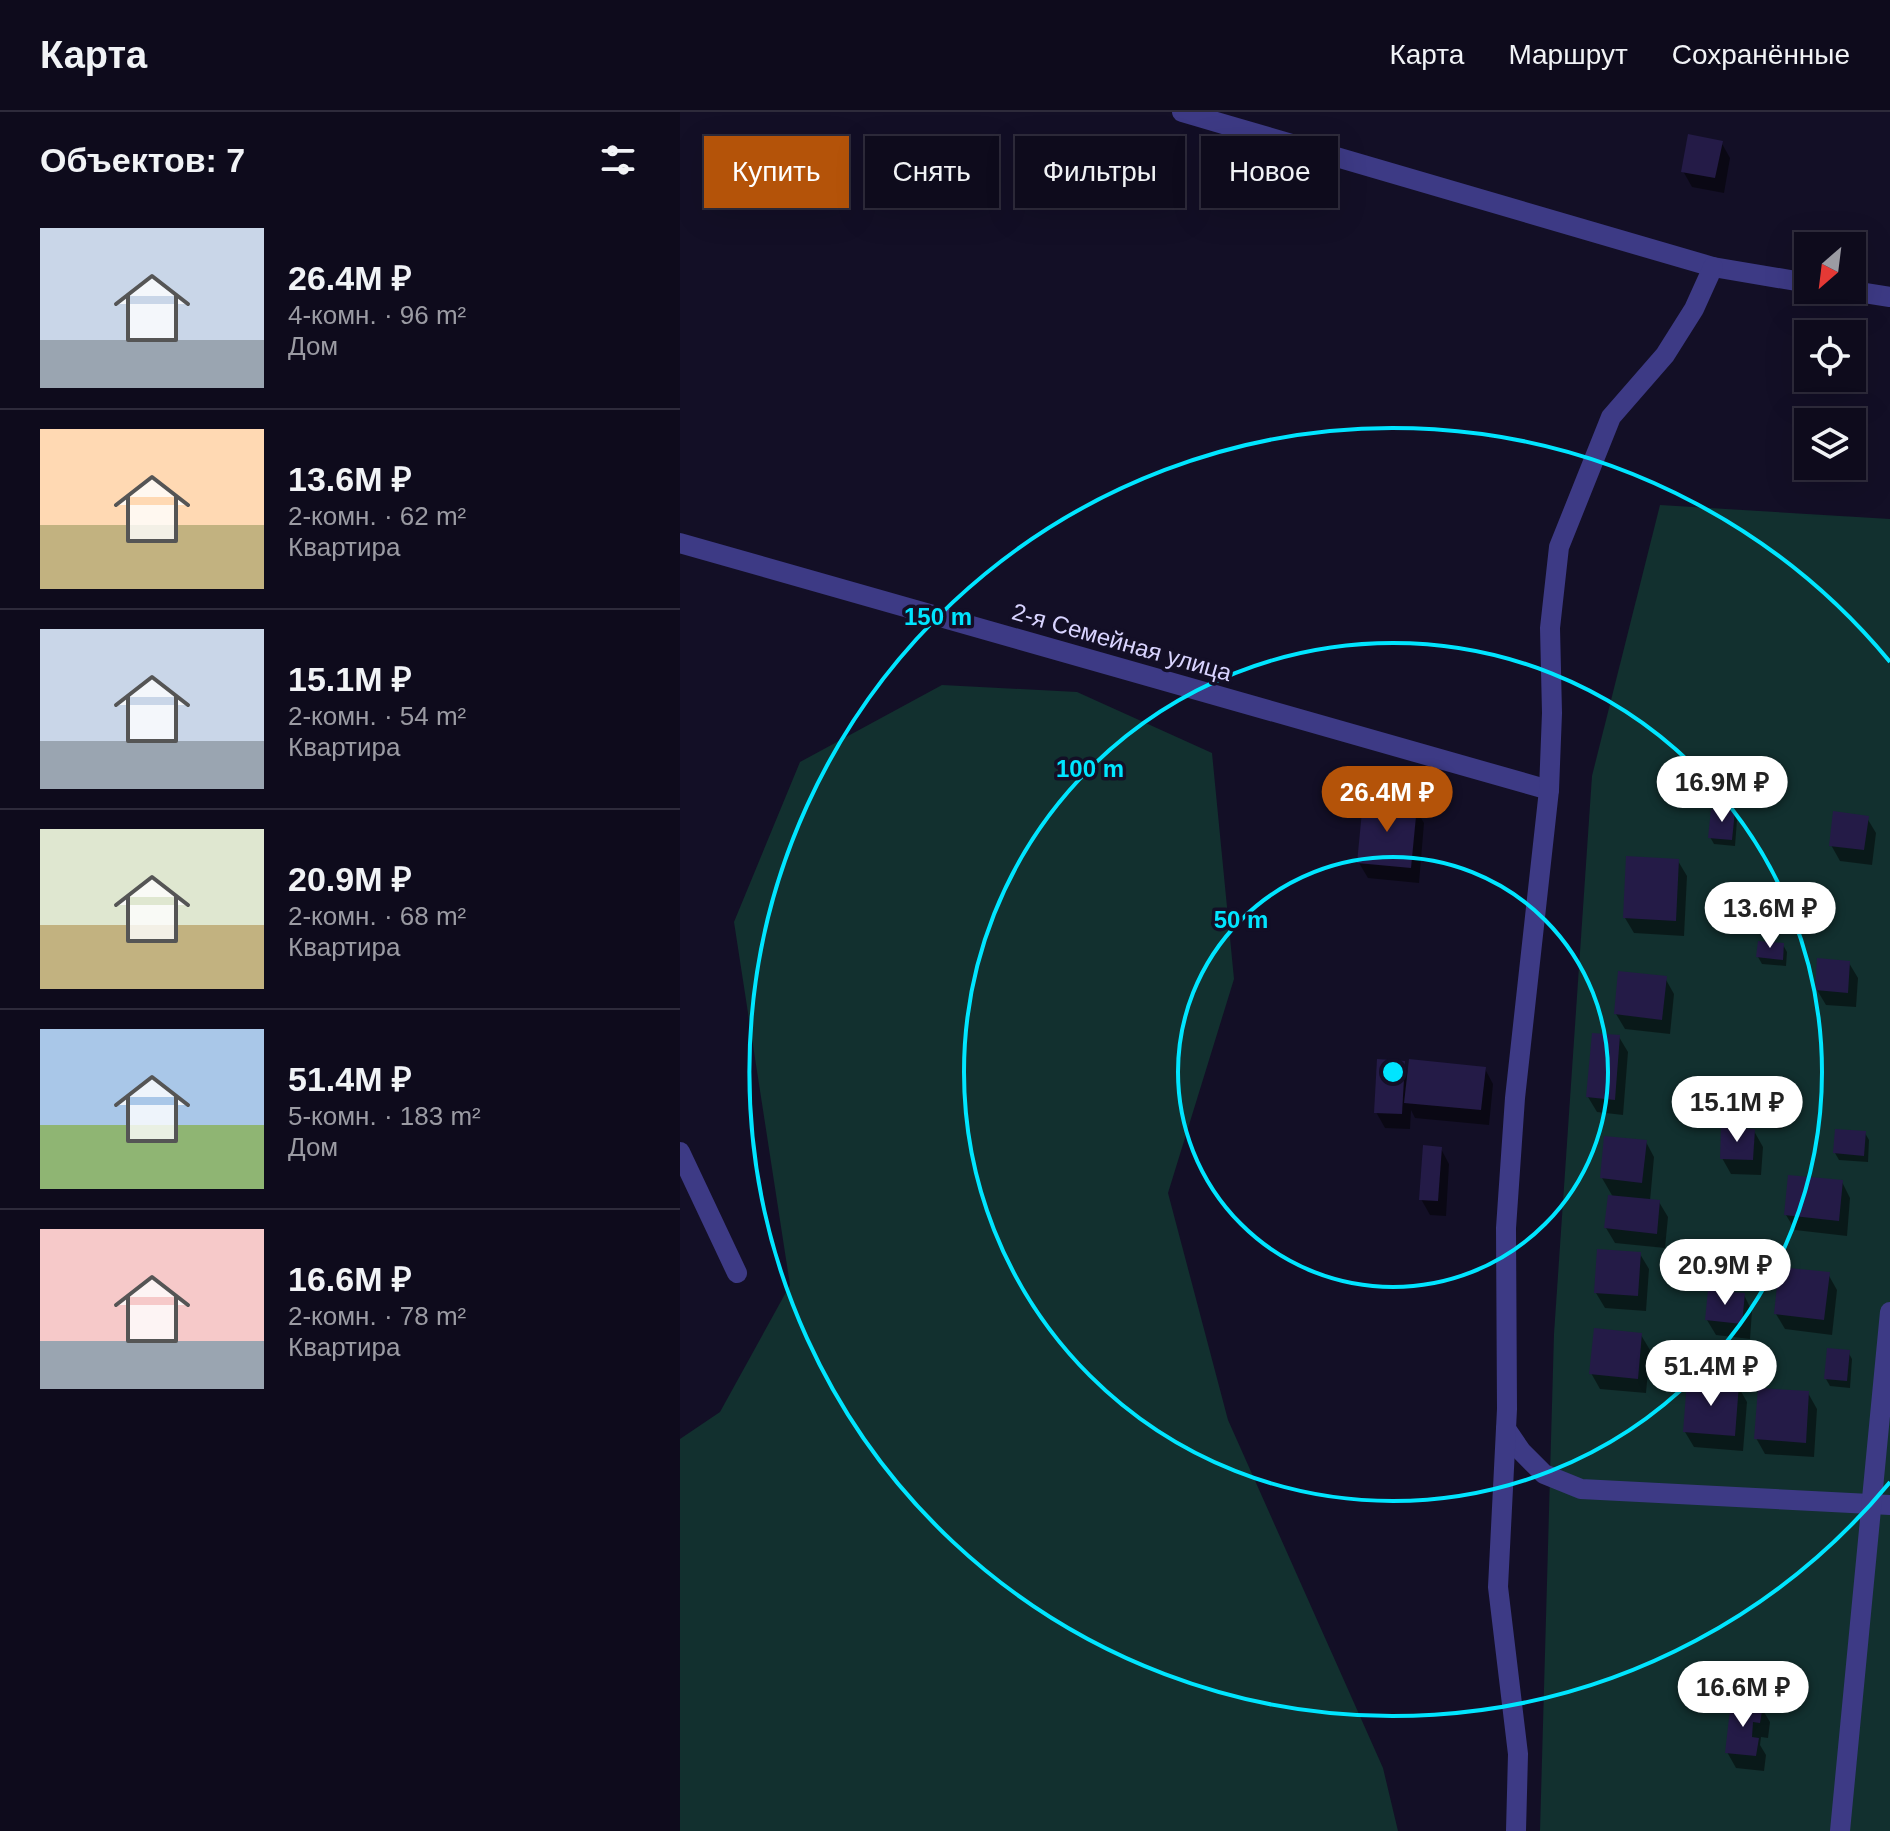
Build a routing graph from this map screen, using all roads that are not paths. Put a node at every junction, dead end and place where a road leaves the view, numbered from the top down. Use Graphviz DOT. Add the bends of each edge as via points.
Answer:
graph roads {
  1 [pos="1182,112"];
  2 [pos="1713,267"];
  3 [pos="1794,281"];
  4 [pos="1866,293"];
  5 [pos="1890,297"];
  6 [pos="680,543"];
  7 [pos="1549,790"];
  8 [pos="680,1152"];
  9 [pos="737,1273"];
  10 [pos="1890,1312"];
  11 [pos="1506,1429"];
  12 [pos="1881,1505"];
  13 [pos="1516,1831"];
  14 [pos="1840,1831"];
  1 -- 2 [label="lane"];
  2 -- 3 [label="lane"];
  2 -- 7 [label="lane" via="1665,355 1611,417 1559,547 1550,628"];
  4 -- 5 [label="lane"];
  6 -- 7 [label="lane, 2-я Семейная улица"];
  7 -- 11 [label="lane" via="1506,1228"];
  8 -- 9 [label="lane"];
  10 -- 12 [label="lane"];
  11 -- 12 [label="lane" via="1544,1474 1581,1489"];
  11 -- 13 [label="lane" via="1498,1587 1518,1754"];
  12 -- 14 [label="lane"];
}
